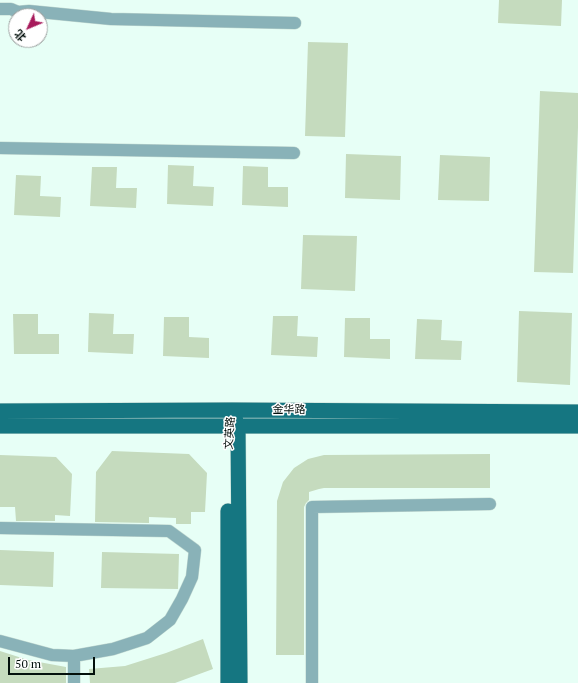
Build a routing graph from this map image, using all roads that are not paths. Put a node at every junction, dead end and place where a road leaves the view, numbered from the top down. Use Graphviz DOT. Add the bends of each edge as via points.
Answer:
graph roads {
  1 [pos="0,9"];
  2 [pos="295,23"];
  3 [pos="0,148"];
  4 [pos="294,153"];
  5 [pos="232,410"];
  6 [pos="0,411"];
  7 [pos="578,412"];
  8 [pos="0,426"];
  9 [pos="233,426"];
  10 [pos="578,426"];
  11 [pos="490,504"];
  12 [pos="0,528"];
  13 [pos="0,641"];
  14 [pos="74,656"];
  15 [pos="74,683"];
  16 [pos="228,683"];
  17 [pos="240,683"];
  18 [pos="312,683"];
  1 -- 2 [label="street" via="111,19"];
  3 -- 4 [label="street"];
  5 -- 6 [label="main road, 金华路"];
  5 -- 7 [label="main road, 金华路"];
  5 -- 9 [label="main road, 文英路"];
  8 -- 9 [label="main road, 金华路"];
  9 -- 10 [label="main road, 金华路"];
  9 -- 16 [label="main road, 文英路"];
  9 -- 17 [label="main road, 文英路"];
  11 -- 18 [label="street" via="312,507"];
  12 -- 14 [label="street" via="169,531 196,550 192,577 170,620 147,638 113,649"];
  13 -- 14 [label="street" via="52,655"];
  14 -- 15 [label="street"];
}
